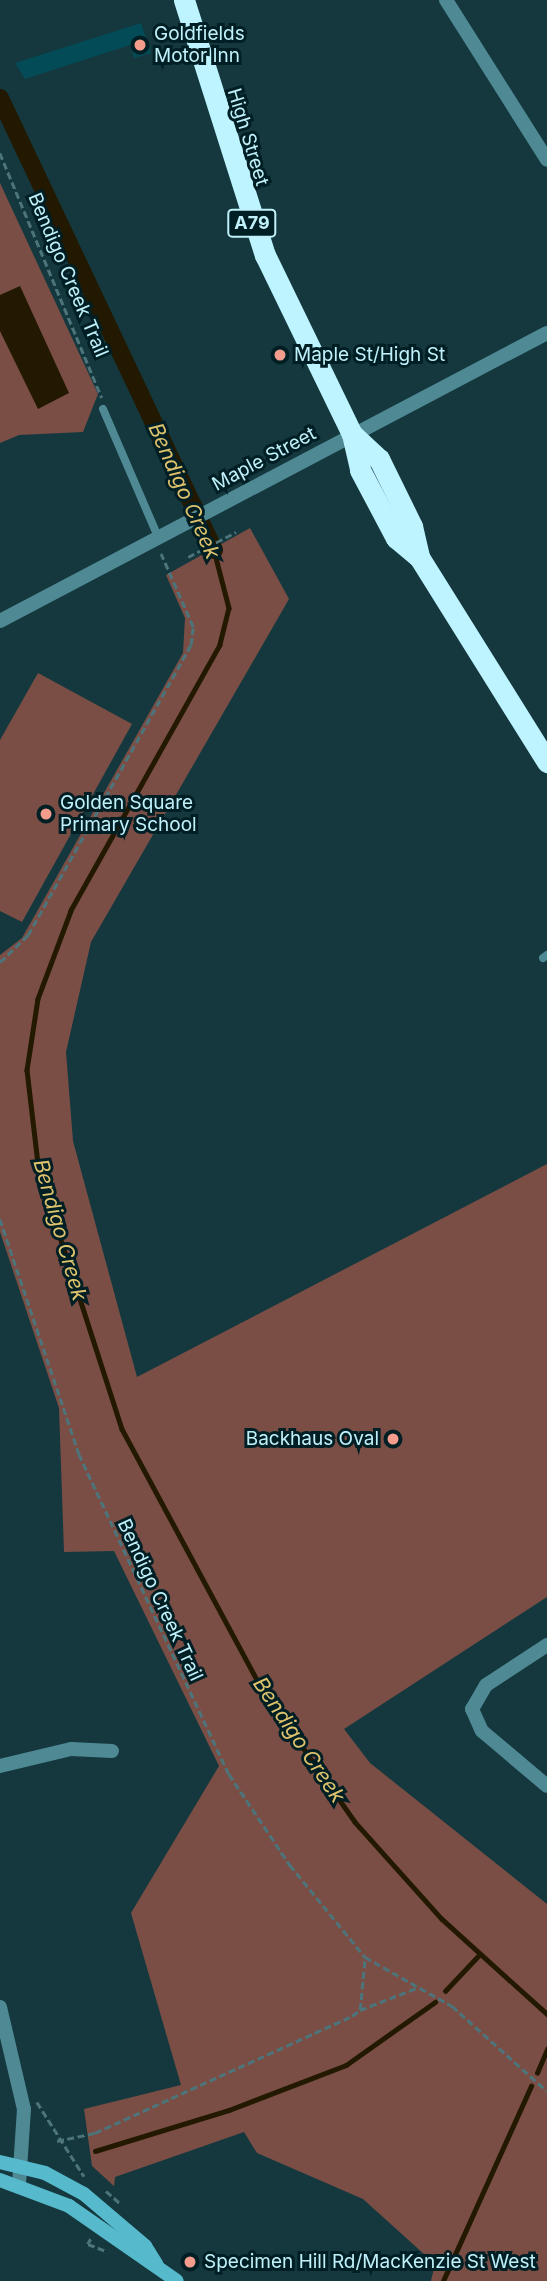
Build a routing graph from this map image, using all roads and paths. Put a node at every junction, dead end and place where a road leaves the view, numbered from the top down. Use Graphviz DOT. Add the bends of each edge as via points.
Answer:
graph roads {
  1 [pos="184,0"];
  2 [pos="446,0"];
  3 [pos="0,153"];
  4 [pos="547,160"];
  5 [pos="547,333"];
  6 [pos="103,409"];
  7 [pos="352,434"];
  8 [pos="236,532"];
  9 [pos="158,537"];
  10 [pos="188,557"];
  11 [pos="0,621"];
  12 [pos="547,762"];
  13 [pos="0,962"];
  14 [pos="0,1219"];
  15 [pos="547,1645"];
  16 [pos="112,1751"];
  17 [pos="0,1766"];
  18 [pos="547,1786"];
  19 [pos="365,1956"];
  20 [pos="421,1986"];
  21 [pos="0,2007"];
  22 [pos="360,2010"];
  23 [pos="547,2091"];
  24 [pos="24,2106"];
  25 [pos="57,2141"];
  26 [pos="0,2162"];
  27 [pos="22,2166"];
  28 [pos="88,2179"];
  29 [pos="0,2180"];
  30 [pos="19,2184"];
  31 [pos="95,2184"];
  32 [pos="107,2192"];
  33 [pos="158,2266"];
  34 [pos="177,2281"];
  1 -- 7 [label="highway, High Street / A79" via="256,234"];
  2 -- 4 [label="street"];
  3 -- 6 [label="path, Bendigo Creek Trail" via="102,391"];
  5 -- 7 [label="street, Maple Street"];
  6 -- 9 [label="lane"];
  7 -- 9 [label="street, Maple Street"];
  7 -- 12 [label="highway, High Street / A79" via="379,459 412,526 419,556"];
  8 -- 10 [label="path"];
  9 -- 11 [label="street, Maple Street"];
  9 -- 13 [label="path" via="193,627 191,645 28,935"];
  14 -- 19 [label="path, Bendigo Creek Trail" via="79,1454 210,1740 289,1865"];
  15 -- 18 [label="street" via="472,1700 482,1731"];
  16 -- 17 [label="street" via="71,1749"];
  19 -- 20 [label="path"];
  19 -- 22 [label="path"];
  20 -- 22 [label="path"];
  20 -- 23 [label="path" via="473,2022"];
  21 -- 24 [label="street"];
  22 -- 25 [label="path" via="95,2133"];
  24 -- 25 [label="path" via="44,2104"];
  24 -- 27 [label="street"];
  25 -- 28 [label="path"];
  26 -- 27 [label="main road"];
  27 -- 30 [label="street"];
  27 -- 33 [label="main road" via="84,2194 145,2246"];
  29 -- 30 [label="main road"];
  30 -- 33 [label="main road" via="69,2206"];
  31 -- 32 [label="path"];
  33 -- 34 [label="main road"];
}
